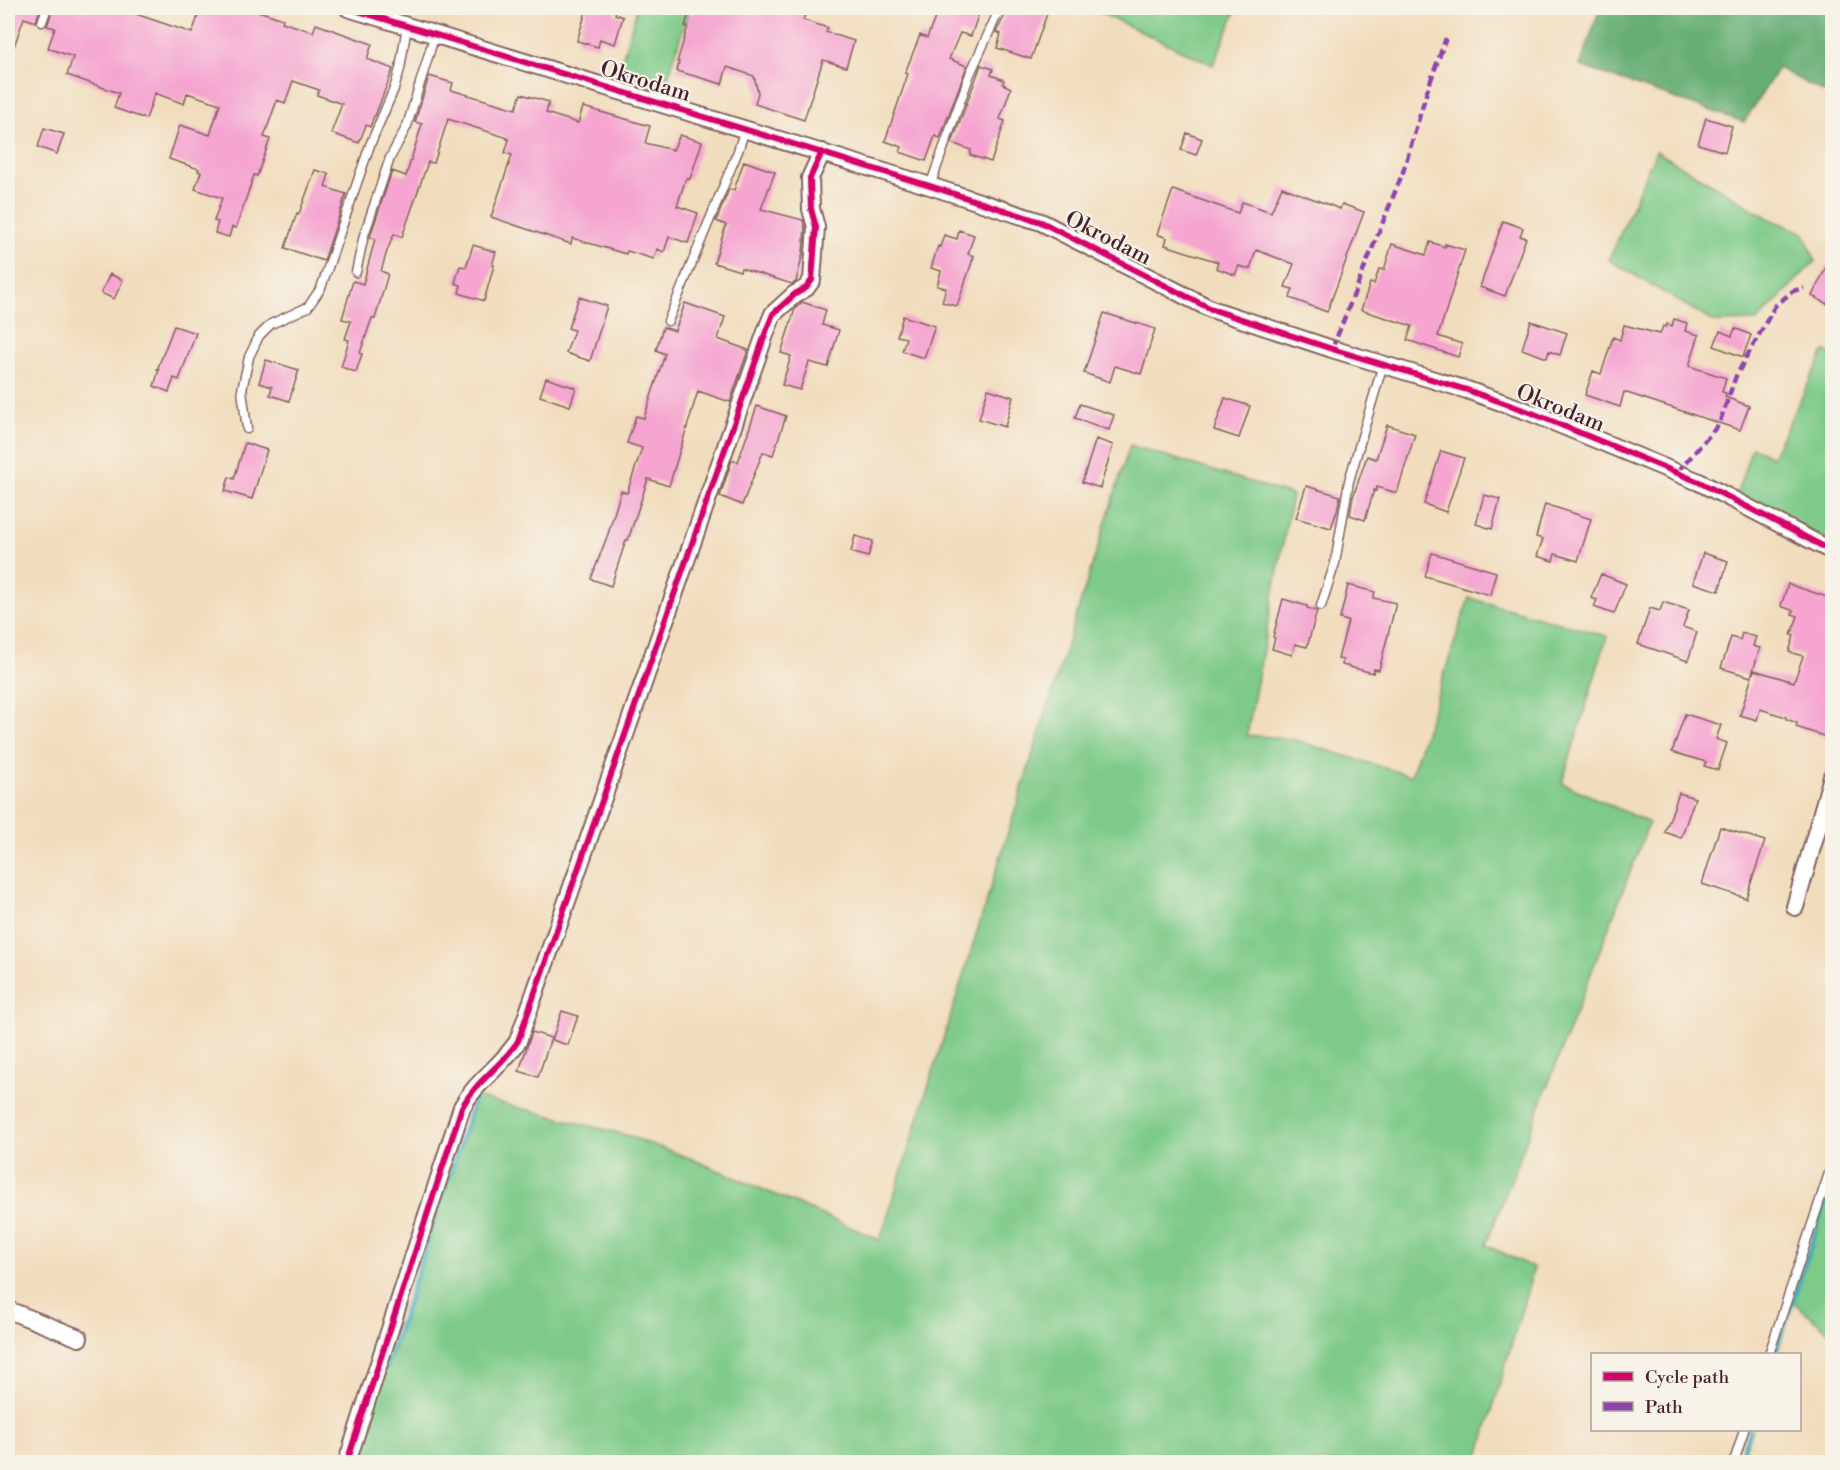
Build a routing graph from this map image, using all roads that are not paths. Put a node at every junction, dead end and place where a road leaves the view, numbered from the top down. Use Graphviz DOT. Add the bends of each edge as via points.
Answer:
graph roads {
  1 [pos="47,8"];
  2 [pos="348,8"];
  3 [pos="1000,8"];
  4 [pos="42,22"];
  5 [pos="407,25"];
  6 [pos="435,34"];
  7 [pos="745,129"];
  8 [pos="822,152"];
  9 [pos="930,186"];
  10 [pos="356,272"];
  11 [pos="668,321"];
  12 [pos="1383,364"];
  13 [pos="247,429"];
  14 [pos="1833,551"];
  15 [pos="1321,606"];
  16 [pos="1833,777"];
  17 [pos="1795,907"];
  18 [pos="1833,1164"];
  19 [pos="8,1310"];
  20 [pos="79,1338"];
  21 [pos="1769,1353"];
  22 [pos="1744,1431"];
  23 [pos="347,1462"];
  24 [pos="1734,1462"];
  1 -- 4 [label="lane"];
  2 -- 5 [label="street, Okrodam"];
  3 -- 9 [label="lane" via="970,74"];
  5 -- 6 [label="street, Okrodam"];
  5 -- 13 [label="lane" via="394,89 370,145 321,288 308,307 271,324 259,336 249,357 242,390"];
  6 -- 7 [label="street, Okrodam"];
  6 -- 10 [label="lane" via="407,126 390,158 367,224"];
  7 -- 8 [label="street, Okrodam"];
  7 -- 11 [label="lane"];
  8 -- 9 [label="street, Okrodam"];
  8 -- 23 [label="street" via="810,178 816,227 812,280 773,314 767,329 518,1041 468,1095 462,1107"];
  9 -- 12 [label="street, Okrodam" via="1041,222 1211,309"];
  12 -- 14 [label="street, Okrodam" via="1510,405 1699,482"];
  12 -- 15 [label="lane" via="1349,481 1335,563"];
  16 -- 17 [label="street"];
  18 -- 21 [label="lane"];
  19 -- 20 [label="street"];
  22 -- 24 [label="lane"];
}
